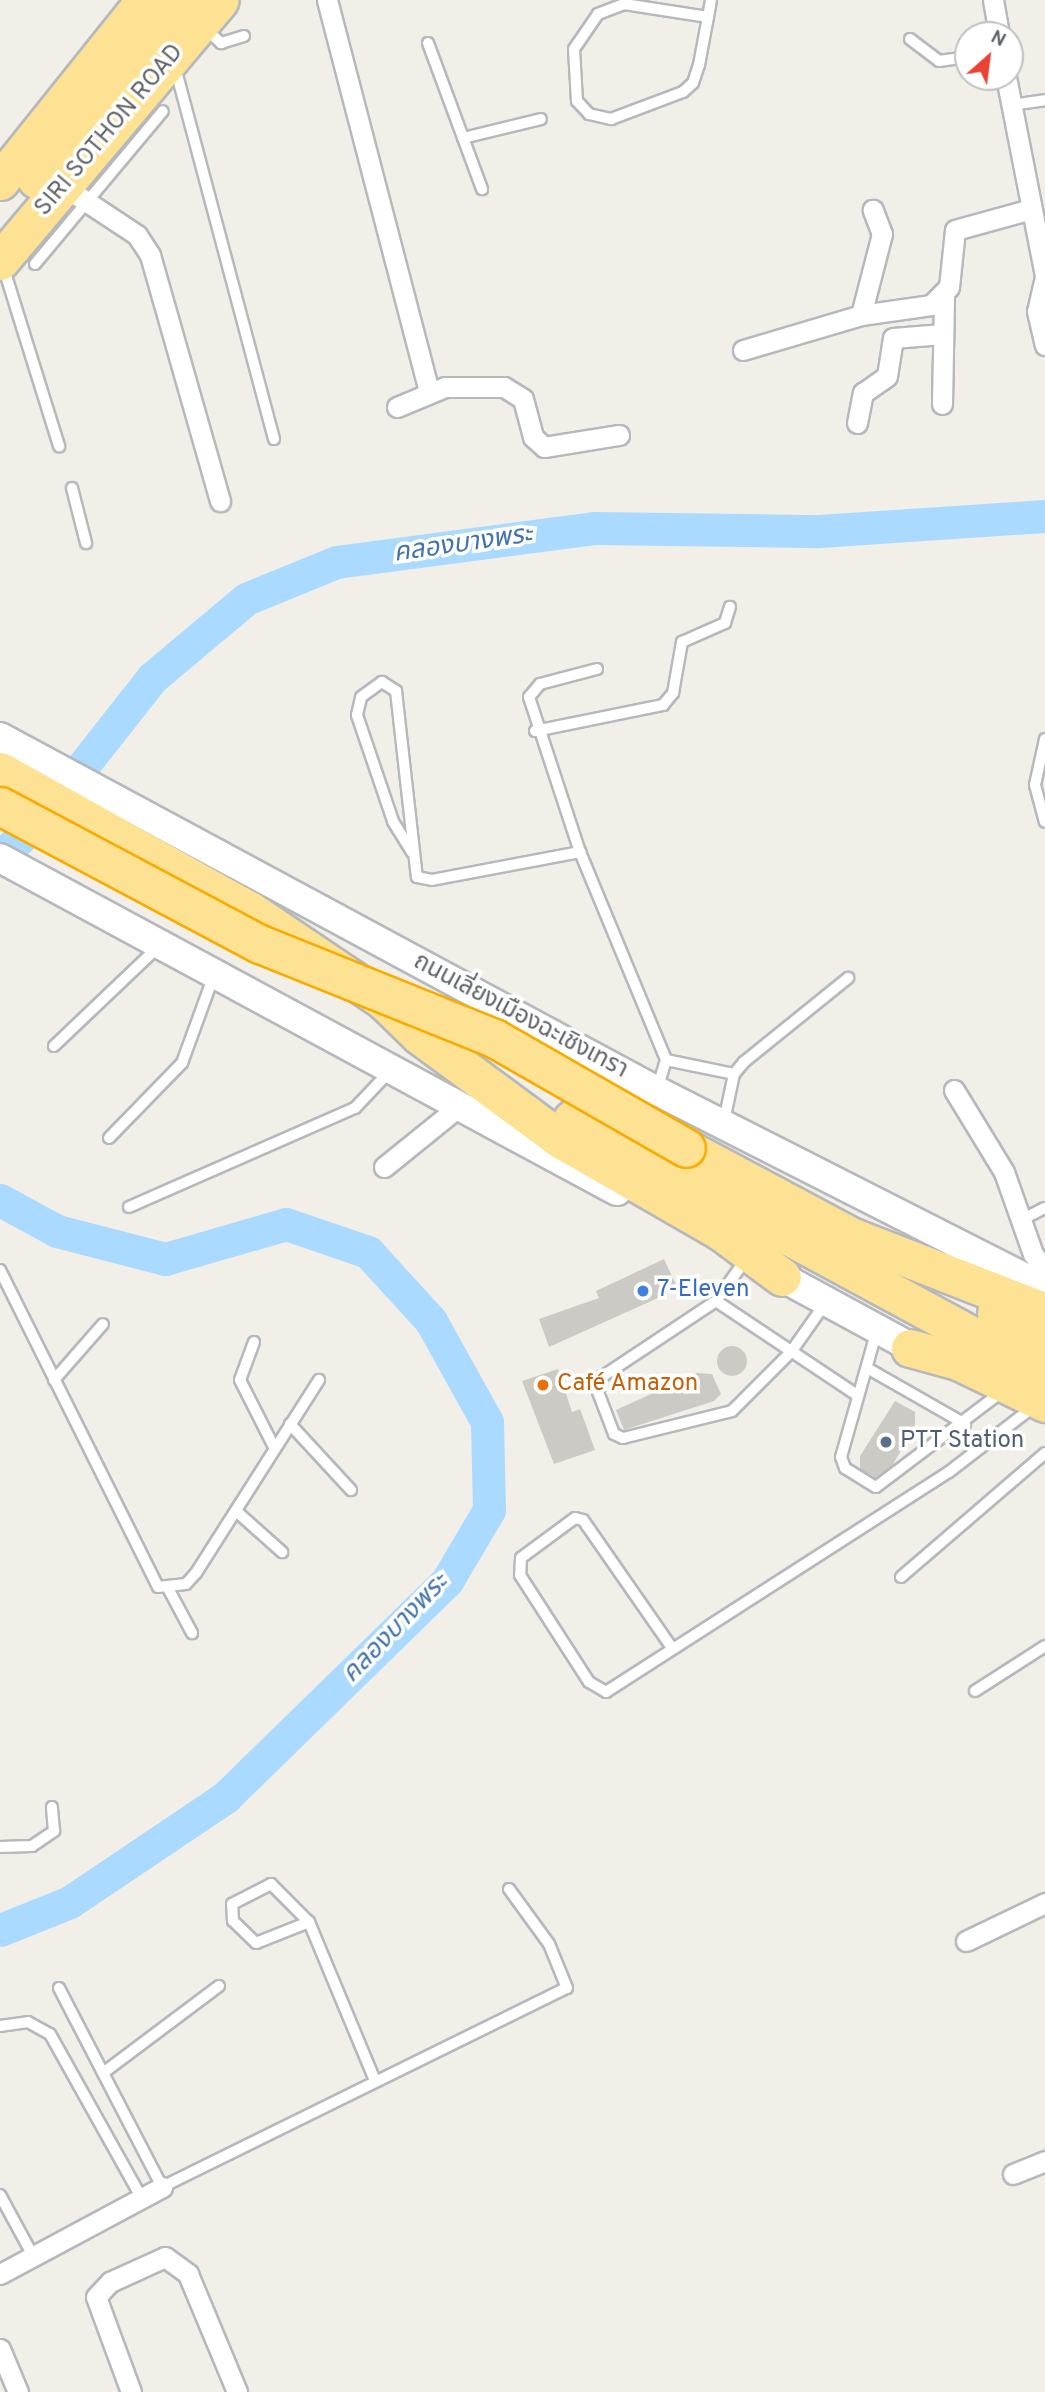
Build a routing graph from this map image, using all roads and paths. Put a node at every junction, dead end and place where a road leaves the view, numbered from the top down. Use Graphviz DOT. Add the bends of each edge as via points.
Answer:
graph roads {
  1 [pos="327,0"];
  2 [pos="711,0"];
  3 [pos="993,0"];
  4 [pos="132,5"];
  5 [pos="201,8"];
  6 [pos="708,17"];
  7 [pos="997,21"];
  8 [pos="244,36"];
  9 [pos="910,38"];
  10 [pos="428,43"];
  11 [pos="173,58"];
  12 [pos="954,59"];
  13 [pos="1009,91"];
  14 [pos="1045,100"];
  15 [pos="1012,105"];
  16 [pos="163,111"];
  17 [pos="541,119"];
  18 [pos="463,138"];
  19 [pos="4,167"];
  20 [pos="482,189"];
  21 [pos="76,194"];
  22 [pos="873,210"];
  23 [pos="1036,213"];
  24 [pos="0,223"];
  25 [pos="12,262"];
  26 [pos="1045,277"];
  27 [pos="944,295"];
  28 [pos="861,315"];
  29 [pos="943,334"];
  30 [pos="1045,345"];
  31 [pos="743,350"];
  32 [pos="429,391"];
  33 [pos="942,404"];
  34 [pos="397,407"];
  35 [pos="857,424"];
  36 [pos="619,435"];
  37 [pos="274,439"];
  38 [pos="59,446"];
  39 [pos="72,488"];
  40 [pos="220,501"];
  41 [pos="86,543"];
  42 [pos="730,607"];
  43 [pos="597,669"];
  44 [pos="536,731"];
  45 [pos="1045,739"];
  46 [pos="2,749"];
  47 [pos="0,806"];
  48 [pos="1045,822"];
  49 [pos="412,852"];
  50 [pos="580,852"];
  51 [pos="0,859"];
  52 [pos="160,945"];
  53 [pos="214,975"];
  54 [pos="848,978"];
  55 [pos="419,1035"];
  56 [pos="54,1046"];
  57 [pos="666,1060"];
  58 [pos="390,1070"];
  59 [pos="734,1074"];
  60 [pos="954,1090"];
  61 [pos="657,1091"];
  62 [pos="457,1108"];
  63 [pos="723,1125"];
  64 [pos="109,1138"];
  65 [pos="384,1167"];
  66 [pos="129,1206"];
  67 [pos="1045,1208"];
  68 [pos="1025,1218"];
  69 [pos="853,1237"];
  70 [pos="746,1258"];
  71 [pos="0,1270"];
  72 [pos="1045,1270"];
  73 [pos="782,1277"];
  74 [pos="1045,1288"];
  75 [pos="716,1301"];
  76 [pos="827,1301"];
  77 [pos="1045,1312"];
  78 [pos="103,1324"];
  79 [pos="877,1330"];
  80 [pos="1045,1339"];
  81 [pos="254,1342"];
  82 [pos="910,1348"];
  83 [pos="790,1352"];
  84 [pos="867,1368"];
  85 [pos="1045,1375"];
  86 [pos="54,1380"];
  87 [pos="319,1380"];
  88 [pos="999,1394"];
  89 [pos="858,1395"];
  90 [pos="1039,1411"];
  91 [pos="290,1424"];
  92 [pos="965,1424"];
  93 [pos="275,1449"];
  94 [pos="1043,1458"];
  95 [pos="351,1490"];
  96 [pos="236,1511"];
  97 [pos="282,1552"];
  98 [pos="901,1577"];
  99 [pos="169,1590"];
  100 [pos="192,1633"];
  101 [pos="1045,1646"];
  102 [pos="672,1648"];
  103 [pos="975,1691"];
  104 [pos="52,1807"];
  105 [pos="0,1847"];
  106 [pos="509,1889"];
  107 [pos="1045,1903"];
  108 [pos="309,1922"];
  109 [pos="966,1941"];
  110 [pos="219,1986"];
  111 [pos="59,1988"];
  112 [pos="0,2026"];
  113 [pos="103,2073"];
  114 [pos="374,2078"];
  115 [pos="1045,2161"];
  116 [pos="1013,2174"];
  117 [pos="162,2187"];
  118 [pos="0,2195"];
  119 [pos="141,2197"];
  120 [pos="32,2254"];
  121 [pos="0,2274"];
  122 [pos="0,2349"];
  123 [pos="18,2392"];
  124 [pos="131,2392"];
  125 [pos="237,2392"];
  1 -- 32 [label="street"];
  2 -- 6 [label="lane"];
  3 -- 7 [label="street"];
  4 -- 19 [label="highway"];
  5 -- 8 [label="lane" via="220,43"];
  5 -- 11 [label="highway, SIRI SOTHON ROAD"];
  5 -- 24 [label="highway" via="61,150"];
  6 -- 6 [label="lane" via="624,4 598,14 574,49 577,101 589,114 611,119 683,92 693,83"];
  9 -- 12 [label="lane" via="939,61"];
  10 -- 18 [label="lane"];
  11 -- 21 [label="highway, SIRI SOTHON ROAD"];
  11 -- 37 [label="lane"];
  13 -- 15 [label="street"];
  14 -- 15 [label="lane"];
  15 -- 23 [label="street"];
  16 -- 21 [label="lane"];
  17 -- 18 [label="lane"];
  18 -- 20 [label="lane"];
  21 -- 25 [label="highway, SIRI SOTHON ROAD"];
  21 -- 40 [label="street" via="137,234 150,255"];
  22 -- 28 [label="street" via="882,234"];
  23 -- 26 [label="street"];
  23 -- 27 [label="street" via="955,230"];
  25 -- 38 [label="lane"];
  26 -- 30 [label="street" via="1037,311"];
  27 -- 28 [label="street" via="930,305"];
  27 -- 29 [label="street"];
  28 -- 31 [label="street"];
  29 -- 33 [label="street"];
  29 -- 35 [label="street" via="893,338 887,376 863,393"];
  32 -- 34 [label="street"];
  32 -- 36 [label="street" via="468,384 516,391 533,438 544,447"];
  39 -- 41 [label="lane"];
  42 -- 44 [label="lane" via="725,623 682,642 673,693 663,705"];
  43 -- 44 [label="lane" via="532,690"];
  44 -- 50 [label="lane"];
  45 -- 48 [label="lane" via="1035,785"];
  46 -- 55 [label="highway" via="383,1000"];
  46 -- 61 [label="main road, ถนนเลี่ยงเมืองฉะเชิงเทรา" via="123,801"];
  47 -- 69 [label="highway, bridge" via="260,944 494,1038"];
  49 -- 49 [label="lane" via="393,821 357,715 361,697 382,682 396,691"];
  49 -- 50 [label="lane" via="414,871 423,880"];
  50 -- 57 [label="lane"];
  51 -- 52 [label="main road"];
  52 -- 53 [label="main road"];
  52 -- 56 [label="lane"];
  53 -- 58 [label="main road"];
  53 -- 64 [label="lane" via="182,1063"];
  54 -- 59 [label="lane"];
  55 -- 73 [label="highway" via="560,1139 720,1231"];
  55 -- 85 [label="highway"];
  57 -- 59 [label="lane"];
  57 -- 61 [label="lane"];
  58 -- 62 [label="main road"];
  58 -- 66 [label="lane" via="355,1108"];
  59 -- 63 [label="lane"];
  60 -- 68 [label="street"];
  61 -- 63 [label="main road, ถนนเลี่ยงเมืองฉะเชิงเทรา"];
  62 -- 65 [label="street"];
  62 -- 70 [label="main road"];
  63 -- 74 [label="main road, ถนนเลี่ยงเมืองฉะเชิงเทรา"];
  67 -- 68 [label="lane"];
  68 -- 72 [label="street" via="1032,1254"];
  69 -- 77 [label="highway"];
  69 -- 80 [label="highway"];
  70 -- 73 [label="main road"];
  70 -- 75 [label="lane"];
  71 -- 86 [label="lane"];
  73 -- 76 [label="main road"];
  75 -- 83 [label="lane"];
  75 -- 83 [label="lane" via="600,1378 598,1392 614,1434 623,1438 732,1411"];
  76 -- 79 [label="main road"];
  76 -- 83 [label="lane"];
  78 -- 86 [label="lane"];
  79 -- 82 [label="main road"];
  79 -- 84 [label="lane"];
  81 -- 93 [label="lane" via="240,1380"];
  82 -- 88 [label="main road"];
  82 -- 90 [label="highway" via="958,1361"];
  83 -- 89 [label="lane"];
  84 -- 89 [label="lane"];
  84 -- 92 [label="lane"];
  86 -- 99 [label="lane" via="149,1577"];
  87 -- 91 [label="lane"];
  88 -- 90 [label="main road"];
  88 -- 92 [label="lane"];
  89 -- 92 [label="lane" via="841,1457 845,1468 876,1487"];
  90 -- 102 [label="lane"];
  91 -- 93 [label="lane"];
  91 -- 95 [label="lane"];
  93 -- 96 [label="lane"];
  94 -- 98 [label="lane"];
  96 -- 97 [label="lane"];
  96 -- 99 [label="lane" via="196,1573"];
  99 -- 100 [label="lane"];
  101 -- 103 [label="lane"];
  102 -- 102 [label="lane" via="583,1520 575,1518 521,1558 520,1575 599,1693"];
  104 -- 105 [label="lane" via="54,1831 32,1846"];
  106 -- 114 [label="lane" via="549,1944 567,1987"];
  107 -- 109 [label="street"];
  108 -- 108 [label="lane" via="256,1943 233,1921 232,1904 271,1884"];
  108 -- 114 [label="lane"];
  110 -- 113 [label="lane"];
  111 -- 113 [label="lane"];
  112 -- 119 [label="lane" via="28,2022 50,2034"];
  113 -- 117 [label="lane"];
  114 -- 117 [label="lane"];
  115 -- 116 [label="street"];
  117 -- 119 [label="street"];
  118 -- 120 [label="lane"];
  119 -- 120 [label="street"];
  120 -- 121 [label="street"];
  122 -- 123 [label="street"];
  124 -- 125 [label="street" via="96,2297 110,2282 165,2258 188,2274"];
}
